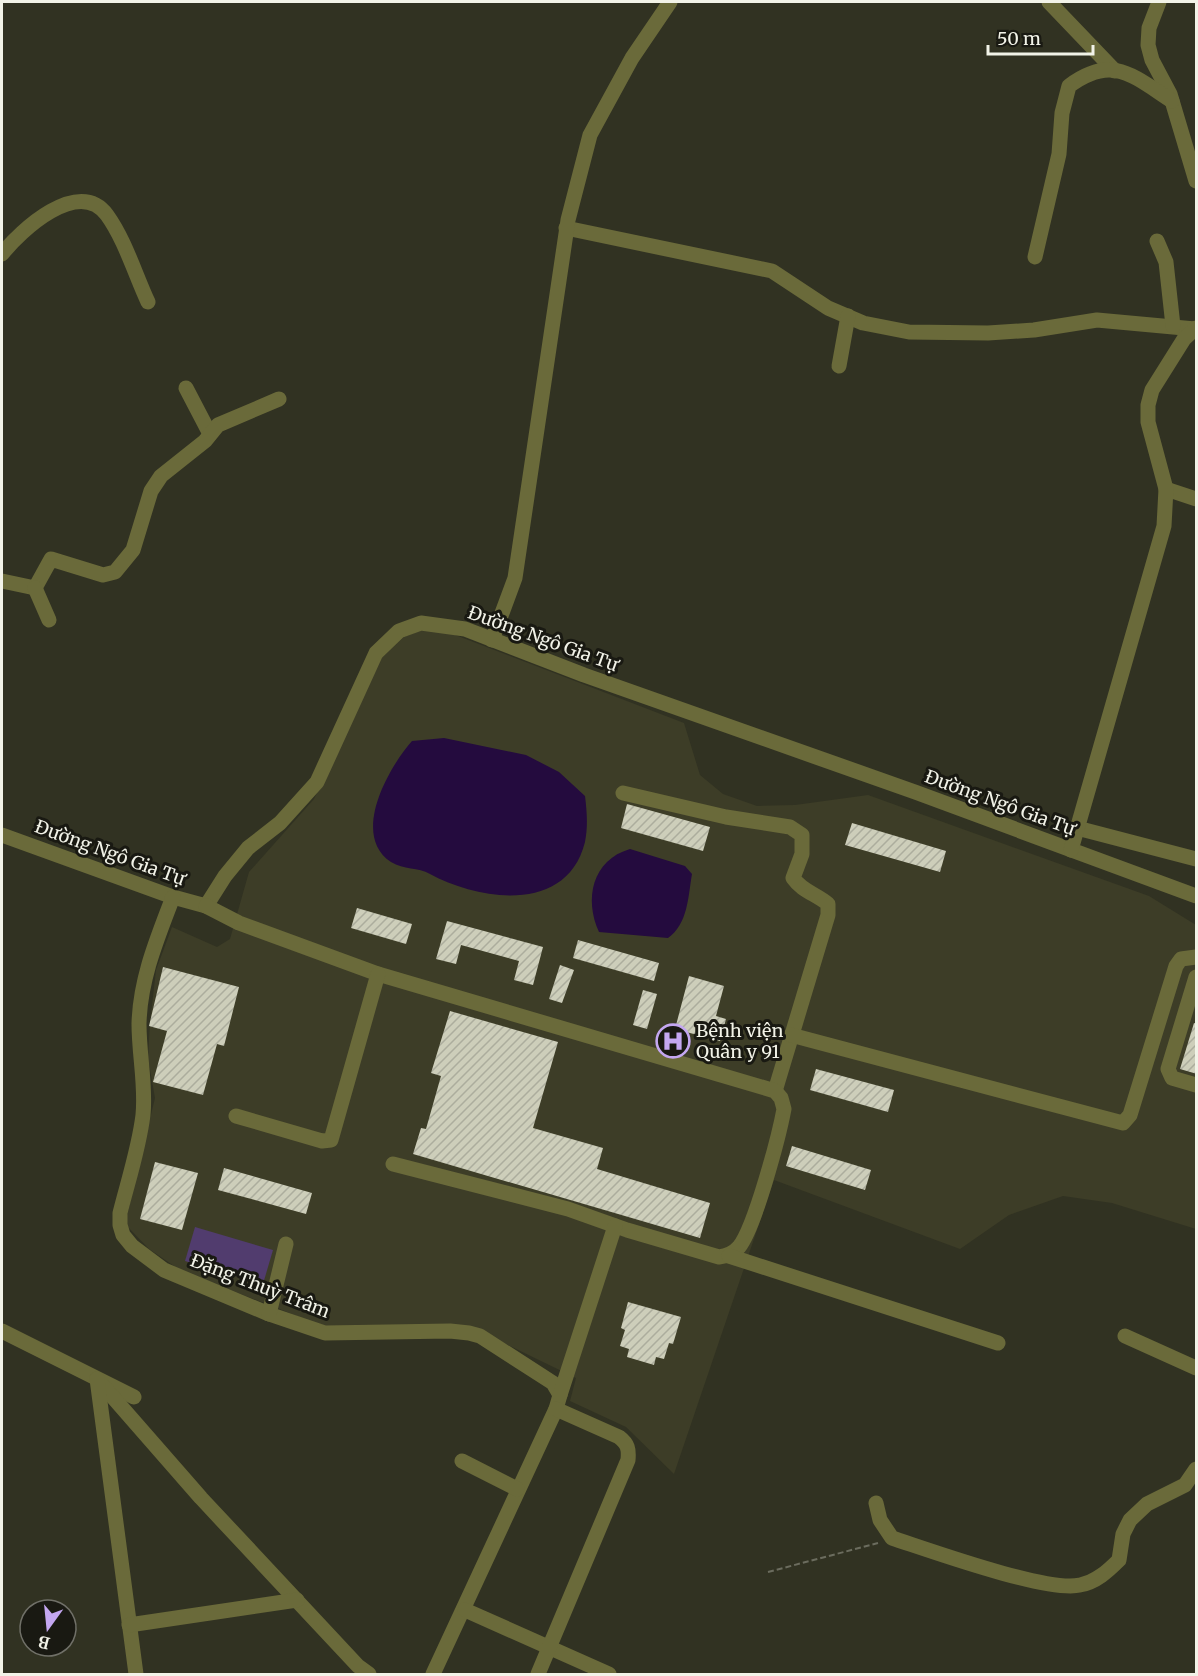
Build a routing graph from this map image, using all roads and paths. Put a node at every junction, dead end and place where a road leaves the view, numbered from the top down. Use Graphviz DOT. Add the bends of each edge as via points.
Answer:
graph roads {
  1 [pos="670,2"];
  2 [pos="1049,2"];
  3 [pos="1159,2"];
  4 [pos="1115,70"];
  5 [pos="1172,100"];
  6 [pos="1197,181"];
  7 [pos="567,228"];
  8 [pos="1157,241"];
  9 [pos="2,254"];
  10 [pos="1035,256"];
  11 [pos="148,302"];
  12 [pos="848,316"];
  13 [pos="1173,326"];
  14 [pos="1196,329"];
  15 [pos="839,366"];
  16 [pos="186,388"];
  17 [pos="279,399"];
  18 [pos="210,434"];
  19 [pos="1166,489"];
  20 [pos="1197,499"];
  21 [pos="2,581"];
  22 [pos="35,588"];
  23 [pos="49,620"];
  24 [pos="492,640"];
  25 [pos="623,793"];
  26 [pos="1077,828"];
  27 [pos="2,835"];
  28 [pos="1071,850"];
  29 [pos="1197,859"];
  30 [pos="1196,896"];
  31 [pos="173,897"];
  32 [pos="206,906"];
  33 [pos="1197,957"];
  34 [pos="378,974"];
  35 [pos="1197,977"];
  36 [pos="791,1035"];
  37 [pos="1197,1085"];
  38 [pos="775,1091"];
  39 [pos="236,1116"];
  40 [pos="393,1164"];
  41 [pos="615,1226"];
  42 [pos="286,1244"];
  43 [pos="729,1256"];
  44 [pos="268,1314"];
  45 [pos="2,1331"];
  46 [pos="1125,1336"];
  47 [pos="998,1343"];
  48 [pos="1197,1368"];
  49 [pos="97,1379"];
  50 [pos="134,1397"];
  51 [pos="558,1402"];
  52 [pos="462,1461"];
  53 [pos="1197,1469"];
  54 [pos="517,1489"];
  55 [pos="876,1503"];
  56 [pos="892,1538"];
  57 [pos="768,1572"];
  58 [pos="297,1599"];
  59 [pos="465,1610"];
  60 [pos="129,1625"];
  61 [pos="549,1648"];
  62 [pos="136,1674"];
  63 [pos="369,1674"];
  64 [pos="433,1674"];
  65 [pos="538,1674"];
  66 [pos="609,1674"];
  1 -- 7 [label="street" via="632,58 590,135"];
  2 -- 4 [label="street"];
  3 -- 5 [label="street" via="1149,28 1148,45"];
  4 -- 5 [label="street" via="1134,76"];
  4 -- 10 [label="street" via="1101,68 1069,86 1059,154"];
  5 -- 6 [label="street"];
  7 -- 12 [label="street" via="772,271 828,308"];
  7 -- 24 [label="street" via="515,578"];
  8 -- 13 [label="street" via="1166,262"];
  9 -- 11 [label="street" via="20,231 51,210 79,201 90,202 106,213"];
  12 -- 13 [label="street" via="909,332 1023,331 1097,320"];
  12 -- 15 [label="street"];
  13 -- 14 [label="street"];
  14 -- 19 [label="street" via="1184,339 1152,390 1148,405 1148,422"];
  16 -- 18 [label="street"];
  17 -- 18 [label="street" via="218,424"];
  18 -- 22 [label="street" via="155,483 133,550 115,572 103,575 51,559"];
  19 -- 20 [label="street"];
  19 -- 26 [label="street" via="1164,526"];
  21 -- 22 [label="street"];
  22 -- 23 [label="street"];
  24 -- 28 [label="street, Đường Ngô Gia Tự"];
  24 -- 32 [label="street, Đường Ngô Gia Tự" via="465,629 421,623 399,631 376,653 317,782 280,823 248,848"];
  25 -- 36 [label="street" via="790,827 802,835 802,854 793,878 799,888 828,904 828,915"];
  26 -- 28 [label="street"];
  26 -- 29 [label="street"];
  27 -- 31 [label="street, Đường Ngô Gia Tự"];
  28 -- 30 [label="street, Đường Ngô Gia Tự"];
  31 -- 32 [label="street, Đường Ngô Gia Tự"];
  31 -- 44 [label="street, Đặng Thuỳ Trâm" via="148,959 139,1021 143,1118 120,1225 132,1246 164,1270"];
  32 -- 34 [label="street" via="239,923"];
  33 -- 36 [label="street" via="1181,959 1176,966 1130,1115 1123,1123"];
  34 -- 38 [label="street"];
  34 -- 39 [label="street" via="331,1140 322,1141"];
  35 -- 37 [label="street" via="1168,1069 1172,1078"];
  36 -- 38 [label="street"];
  38 -- 43 [label="street" via="784,1109 781,1125 753,1216 739,1247"];
  40 -- 41 [label="street" via="530,1198"];
  41 -- 43 [label="street" via="719,1257"];
  41 -- 51 [label="street"];
  42 -- 44 [label="street"];
  43 -- 47 [label="street"];
  44 -- 51 [label="street, Đặng Thuỳ Trâm" via="325,1333 450,1331 480,1336 553,1383"];
  45 -- 49 [label="street"];
  46 -- 48 [label="street"];
  49 -- 50 [label="street"];
  49 -- 58 [label="street" via="201,1498"];
  49 -- 60 [label="street"];
  51 -- 54 [label="street"];
  51 -- 61 [label="street" via="619,1437 629,1451"];
  52 -- 54 [label="street"];
  53 -- 56 [label="street" via="1185,1485 1147,1504 1130,1520 1119,1560 1093,1581 1078,1586 1034,1582"];
  54 -- 59 [label="street"];
  55 -- 56 [label="street" via="880,1520"];
  56 -- 57 [label="path"];
  58 -- 60 [label="street"];
  58 -- 63 [label="street"];
  59 -- 61 [label="street"];
  59 -- 64 [label="street"];
  60 -- 62 [label="street"];
  61 -- 65 [label="street"];
  61 -- 66 [label="street"];
}
